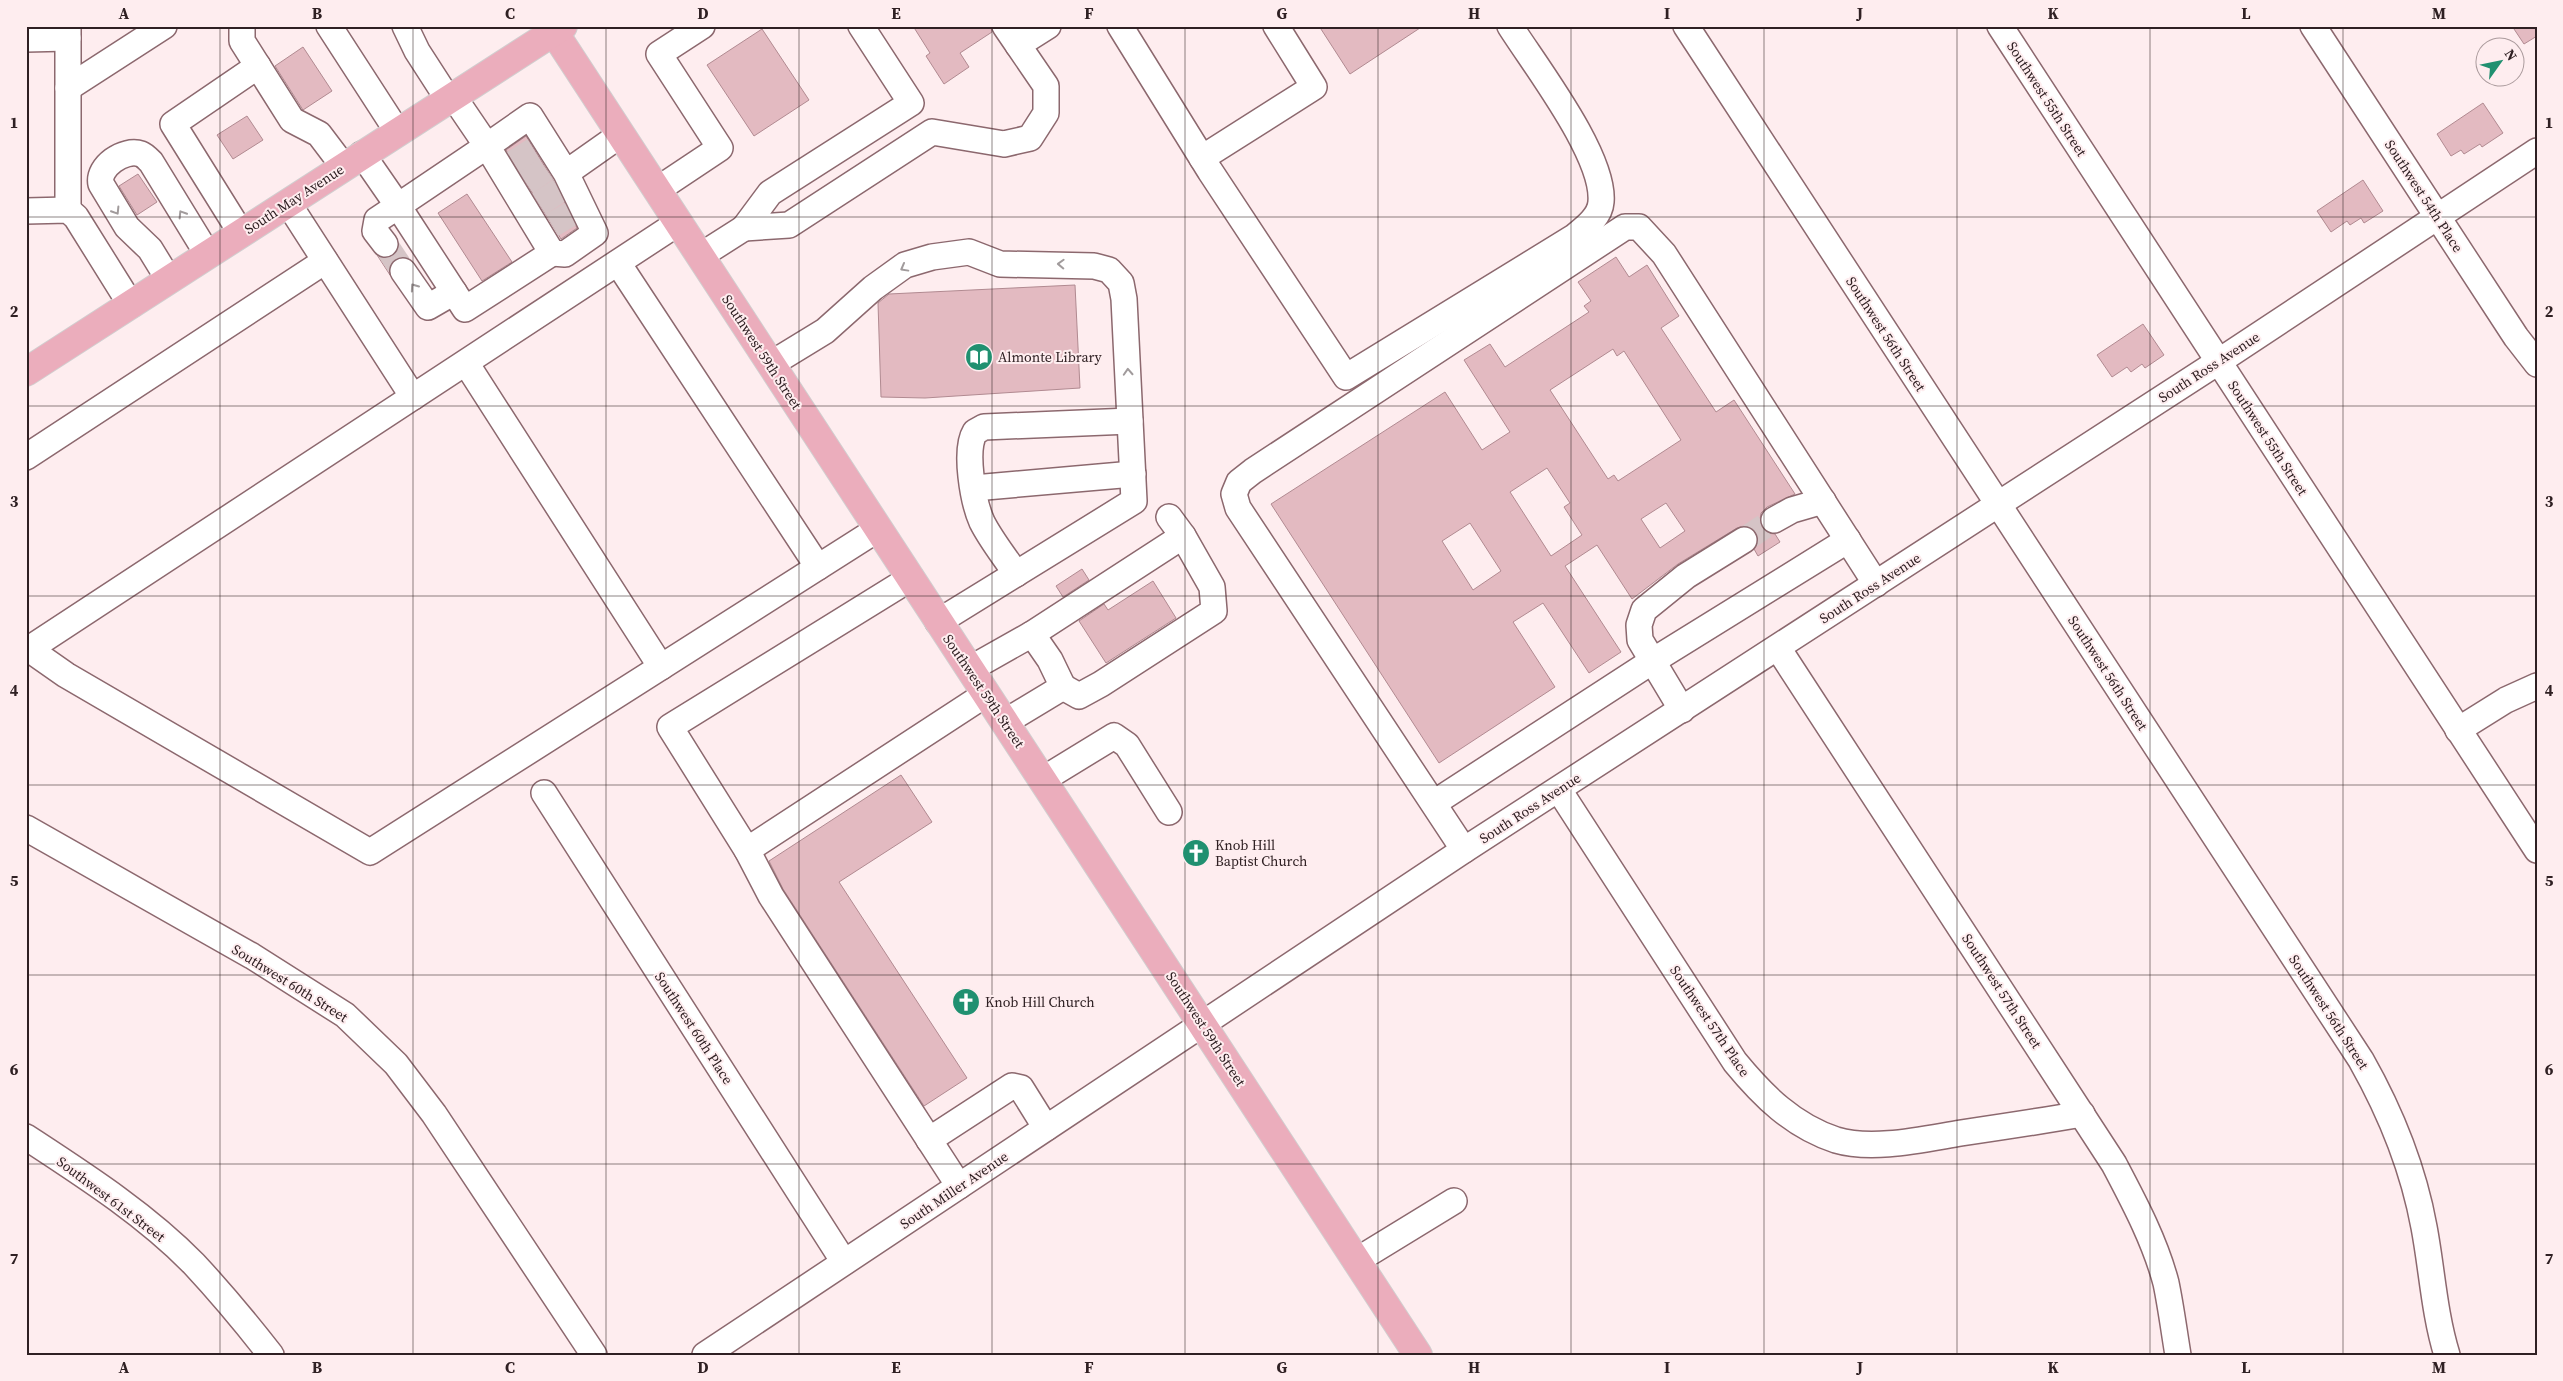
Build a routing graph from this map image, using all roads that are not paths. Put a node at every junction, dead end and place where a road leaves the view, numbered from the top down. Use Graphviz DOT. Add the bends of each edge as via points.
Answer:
graph roads {
  1 [pos="164,26"];
  2 [pos="242,26"];
  3 [pos="329,26"];
  4 [pos="405,26"];
  5 [pos="702,26"];
  6 [pos="860,26"];
  7 [pos="1048,26"];
  8 [pos="1120,26"];
  9 [pos="1276,26"];
  10 [pos="1510,26"];
  11 [pos="1686,26"];
  12 [pos="2000,26"];
  13 [pos="2313,26"];
  14 [pos="556,28"];
  15 [pos="68,32"];
  16 [pos="1011,36"];
  17 [pos="26,38"];
  18 [pos="258,66"];
  19 [pos="68,88"];
  20 [pos="451,97"];
  21 [pos="911,103"];
  22 [pos="398,131"];
  23 [pos="932,132"];
  24 [pos="620,135"];
  25 [pos="487,146"];
  26 [pos="2537,151"];
  27 [pos="1202,158"];
  28 [pos="353,160"];
  29 [pos="555,167"];
  30 [pos="657,190"];
  31 [pos="288,203"];
  32 [pos="398,206"];
  33 [pos="68,210"];
  34 [pos="26,211"];
  35 [pos="2437,216"];
  36 [pos="678,223"];
  37 [pos="744,228"];
  38 [pos="241,234"];
  39 [pos="548,237"];
  40 [pos="385,244"];
  41 [pos="208,255"];
  42 [pos="700,256"];
  43 [pos="325,261"];
  44 [pos="618,263"];
  45 [pos="403,271"];
  46 [pos="169,280"];
  47 [pos="454,292"];
  48 [pos="131,304"];
  49 [pos="466,362"];
  50 [pos="2218,362"];
  51 [pos="771,364"];
  52 [pos="2537,364"];
  53 [pos="26,372"];
  54 [pos="413,397"];
  55 [pos="1130,421"];
  56 [pos="26,457"];
  57 [pos="1133,474"];
  58 [pos="974,488"];
  59 [pos="1823,501"];
  60 [pos="1998,504"];
  61 [pos="1774,520"];
  62 [pos="878,529"];
  63 [pos="1744,540"];
  64 [pos="1848,540"];
  65 [pos="818,567"];
  66 [pos="1016,574"];
  67 [pos="911,578"];
  68 [pos="1876,584"];
  69 [pos="938,622"];
  70 [pos="1032,634"];
  71 [pos="28,648"];
  72 [pos="1778,648"];
  73 [pos="1651,662"];
  74 [pos="661,667"];
  75 [pos="970,669"];
  76 [pos="2537,686"];
  77 [pos="1063,687"];
  78 [pos="986,694"];
  79 [pos="1682,710"];
  80 [pos="1005,722"];
  81 [pos="2458,730"];
  82 [pos="1042,780"];
  83 [pos="1559,790"];
  84 [pos="544,793"];
  85 [pos="1434,803"];
  86 [pos="1169,812"];
  87 [pos="26,828"];
  88 [pos="748,850"];
  89 [pos="1464,850"];
  90 [pos="2537,850"];
  91 [pos="1202,1024"];
  92 [pos="2082,1114"];
  93 [pos="1046,1128"];
  94 [pos="26,1137"];
  95 [pos="929,1140"];
  96 [pos="958,1186"];
  97 [pos="1454,1201"];
  98 [pos="1356,1261"];
  99 [pos="844,1262"];
  100 [pos="271,1355"];
  101 [pos="594,1355"];
  102 [pos="705,1355"];
  103 [pos="1418,1355"];
  104 [pos="2178,1355"];
  105 [pos="2447,1355"];
  1 -- 19 [label="street"];
  2 -- 18 [label="street" via="242,40"];
  3 -- 22 [label="street"];
  4 -- 20 [label="street" via="418,51"];
  5 -- 30 [label="street" via="659,54 720,148"];
  6 -- 21 [label="street"];
  7 -- 16 [label="street"];
  8 -- 27 [label="street"];
  9 -- 27 [label="street" via="1314,86"];
  10 -- 27 [label="street" via="1589,151 1600,181 1601,204 1590,225 1574,237 1346,377"];
  11 -- 60 [label="street, Southwest 56th Street"];
  12 -- 50 [label="street, Southwest 55th Street"];
  13 -- 35 [label="street, Southwest 54th Place"];
  14 -- 20 [label="main road, South May Avenue"];
  14 -- 24 [label="main road, Southwest 59th Street"];
  15 -- 17 [label="street"];
  15 -- 19 [label="street"];
  16 -- 23 [label="street" via="1046,86 1046,113 1030,138 1004,144"];
  18 -- 28 [label="street" via="292,120 319,134"];
  18 -- 38 [label="street" via="173,124"];
  19 -- 33 [label="street"];
  20 -- 22 [label="main road, South May Avenue"];
  20 -- 25 [label="street"];
  21 -- 23 [label="street"];
  21 -- 37 [label="street" via="770,193"];
  22 -- 28 [label="main road, South May Avenue"];
  23 -- 37 [label="street" via="789,225"];
  24 -- 29 [label="street"];
  24 -- 30 [label="main road, Southwest 59th Street"];
  25 -- 29 [label="street" via="530,116"];
  25 -- 32 [label="street"];
  25 -- 39 [label="street" via="520,187"];
  26 -- 35 [label="street, South Ross Avenue"];
  28 -- 31 [label="main road, South May Avenue"];
  28 -- 32 [label="street"];
  29 -- 39 [label="street" via="595,232 565,254"];
  30 -- 36 [label="main road, Southwest 59th Street"];
  31 -- 38 [label="main road, South May Avenue"];
  31 -- 43 [label="street"];
  32 -- 40 [label="street" via="377,220 375,231"];
  32 -- 47 [label="street"];
  33 -- 34 [label="street"];
  33 -- 48 [label="street" via="76,217"];
  35 -- 50 [label="street, South Ross Avenue"];
  35 -- 52 [label="street, Southwest 54th Place"];
  36 -- 42 [label="main road, Southwest 59th Street"];
  36 -- 44 [label="street"];
  37 -- 42 [label="street"];
  38 -- 41 [label="main road, South May Avenue"];
  39 -- 47 [label="street" via="465,309"];
  41 -- 46 [label="main road, South May Avenue"];
  41 -- 46 [label="street, one-way" via="150,162 142,154 118,158 102,171 101,184 127,227 150,249"];
  42 -- 51 [label="main road, Southwest 59th Street"];
  43 -- 54 [label="street"];
  43 -- 56 [label="street"];
  44 -- 49 [label="street"];
  44 -- 65 [label="street"];
  47 -- 45 [label="street, one-way" via="428,307"];
  46 -- 48 [label="main road, South May Avenue"];
  48 -- 53 [label="main road, South May Avenue"];
  49 -- 54 [label="street"];
  49 -- 74 [label="street"];
  50 -- 60 [label="street, South Ross Avenue"];
  50 -- 81 [label="street, Southwest 55th Street"];
  55 -- 51 [label="street, one-way" via="1124,299 1120,283 1110,270 1094,266 1000,264 969,252 932,257 905,266 873,288 825,331"];
  51 -- 62 [label="main road, Southwest 59th Street"];
  54 -- 71 [label="street"];
  55 -- 57 [label="street"];
  55 -- 58 [label="street" via="984,427 975,432 969,450"];
  57 -- 58 [label="street"];
  57 -- 66 [label="street" via="1134,501"];
  58 -- 66 [label="street" via="982,521"];
  59 -- 61 [label="street" via="1792,510"];
  59 -- 64 [label="street"];
  59 -- 85 [label="street" via="1664,254 1639,227 1625,228 1253,471 1239,482 1234,494 1238,508"];
  60 -- 68 [label="street, South Ross Avenue"];
  60 -- 105 [label="street, Southwest 56th Street" via="2381,1095 2407,1158 2417,1195 2436,1311"];
  62 -- 65 [label="street"];
  62 -- 67 [label="main road, Southwest 59th Street"];
  63 -- 73 [label="street" via="1686,576 1644,610 1639,625 1640,640"];
  64 -- 68 [label="street"];
  64 -- 73 [label="street"];
  65 -- 74 [label="street"];
  66 -- 69 [label="street"];
  67 -- 69 [label="main road, Southwest 59th Street"];
  67 -- 88 [label="street" via="670,727"];
  68 -- 72 [label="street, South Ross Avenue"];
  69 -- 75 [label="main road, Southwest 59th Street"];
  70 -- 75 [label="street"];
  70 -- 77 [label="street"];
  70 -- 77 [label="street" via="1176,527 1212,588 1214,611 1079,696"];
  71 -- 74 [label="street" via="66,675 370,852"];
  72 -- 79 [label="street, South Ross Avenue"];
  72 -- 92 [label="street, Southwest 57th Street"];
  73 -- 79 [label="street"];
  73 -- 85 [label="street"];
  75 -- 78 [label="main road, Southwest 59th Street"];
  76 -- 81 [label="street" via="2506,700"];
  77 -- 80 [label="street"];
  78 -- 80 [label="main road, Southwest 59th Street"];
  78 -- 88 [label="street"];
  79 -- 83 [label="street, South Ross Avenue"];
  80 -- 82 [label="main road, Southwest 59th Street"];
  81 -- 90 [label="street, Southwest 55th Street"];
  82 -- 86 [label="street" via="1114,736 1127,745"];
  82 -- 91 [label="main road, Southwest 59th Street"];
  83 -- 89 [label="street, South Ross Avenue"];
  83 -- 92 [label="street, Southwest 57th Place" via="1735,1062 1759,1092 1783,1112 1838,1140 1868,1144 1908,1142"];
  84 -- 99 [label="street, Southwest 60th Place"];
  85 -- 89 [label="street"];
  87 -- 101 [label="street, Southwest 60th Street" via="252,956 345,1015 396,1064 434,1114"];
  88 -- 95 [label="street" via="771,896"];
  89 -- 91 [label="street, South Ross Avenue"];
  91 -- 93 [label="street, South Miller Avenue"];
  91 -- 98 [label="main road, Southwest 59th Street"];
  92 -- 104 [label="street, Southwest 57th Street" via="2136,1205 2154,1248 2165,1282"];
  93 -- 95 [label="street" via="1021,1088 1012,1086"];
  93 -- 96 [label="street, South Miller Avenue"];
  94 -- 100 [label="street, Southwest 61st Street" via="136,1214 193,1263"];
  95 -- 96 [label="street"];
  96 -- 99 [label="street, South Miller Avenue"];
  97 -- 98 [label="street"];
  98 -- 103 [label="main road, Southwest 59th Street"];
  99 -- 102 [label="street, South Miller Avenue"];
}
